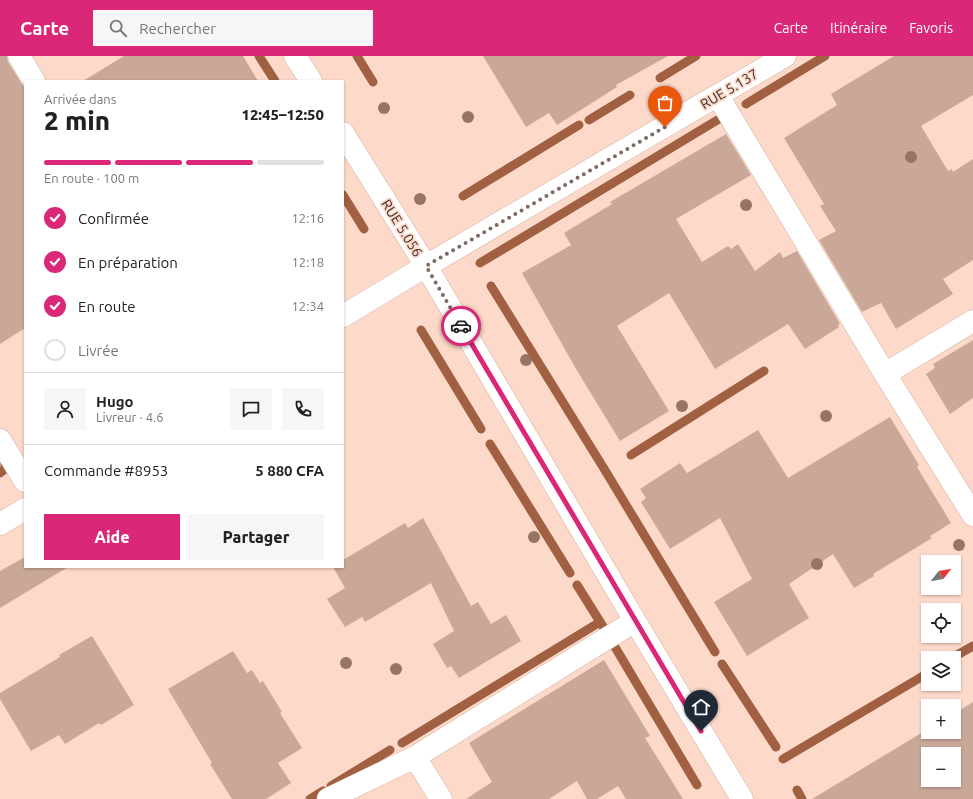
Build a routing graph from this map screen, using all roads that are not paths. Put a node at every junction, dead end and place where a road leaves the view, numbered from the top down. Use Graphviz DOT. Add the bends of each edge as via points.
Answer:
graph roads {
  1 [pos="19,56"];
  2 [pos="295,56"];
  3 [pos="784,56"];
  4 [pos="33,80"];
  5 [pos="310,80"];
  6 [pos="718,96"];
  7 [pos="344,135"];
  8 [pos="426,266"];
  9 [pos="344,315"];
  10 [pos="973,321"];
  11 [pos="886,374"];
  12 [pos="0,440"];
  13 [pos="24,479"];
  14 [pos="24,511"];
  15 [pos="973,515"];
  16 [pos="0,524"];
  17 [pos="635,621"];
  18 [pos="415,757"];
  19 [pos="328,799"];
  20 [pos="441,799"];
  21 [pos="742,799"];
  1 -- 4 [label="street"];
  2 -- 5 [label="street"];
  3 -- 6 [label="street, RUE 5.137"];
  6 -- 8 [label="street, RUE 5.137"];
  6 -- 11 [label="street"];
  7 -- 8 [label="street, RUE 5.056"];
  8 -- 9 [label="street, RUE 5.137"];
  8 -- 17 [label="street, RUE 5.056"];
  10 -- 11 [label="street"];
  11 -- 15 [label="street"];
  12 -- 13 [label="street"];
  14 -- 16 [label="street"];
  17 -- 18 [label="street"];
  17 -- 21 [label="street, RUE 5.056"];
  18 -- 19 [label="street"];
  18 -- 20 [label="street"];
}
